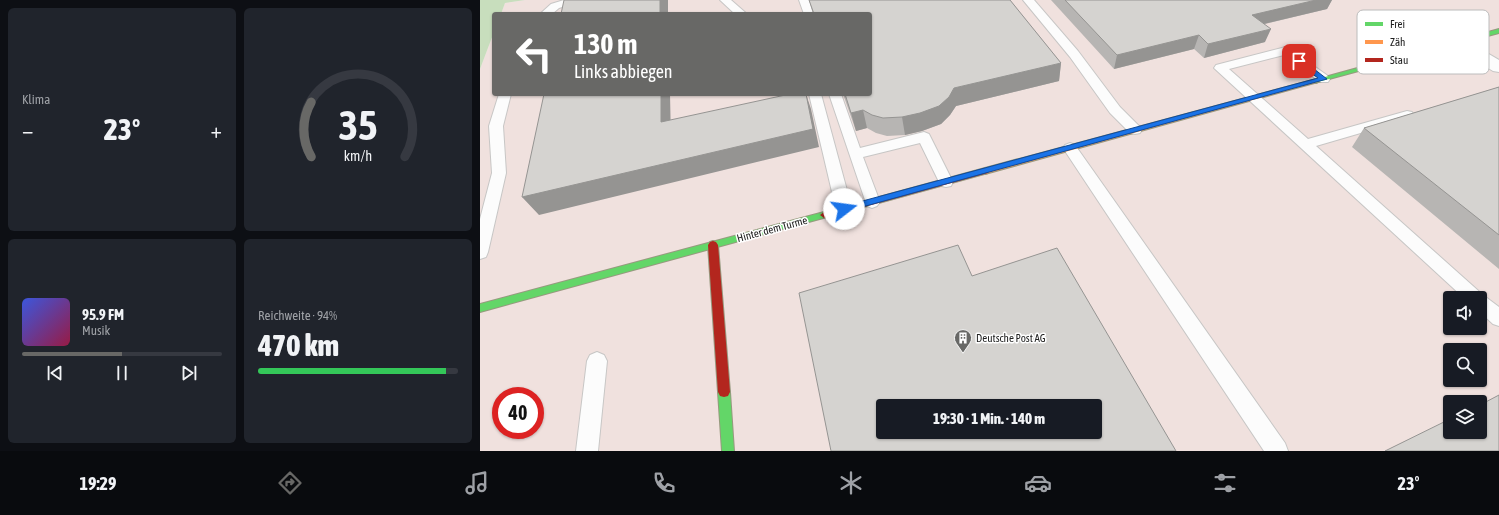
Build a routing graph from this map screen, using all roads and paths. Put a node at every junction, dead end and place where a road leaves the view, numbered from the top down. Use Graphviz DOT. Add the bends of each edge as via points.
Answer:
graph roads {
  1 [pos="575,0"];
  2 [pos="725,0"];
  3 [pos="804,0"];
  4 [pos="1028,0"];
  5 [pos="548,12"];
  6 [pos="740,12"];
  7 [pos="808,12"];
  8 [pos="1499,31"];
  9 [pos="1489,34"];
  10 [pos="1489,61"];
  11 [pos="1499,67"];
  12 [pos="1357,70"];
  13 [pos="1324,79"];
  14 [pos="504,96"];
  15 [pos="816,96"];
  16 [pos="836,96"];
  17 [pos="1252,98"];
  18 [pos="1417,112"];
  19 [pos="1135,130"];
  20 [pos="1305,145"];
  21 [pos="1070,148"];
  22 [pos="855,154"];
  23 [pos="946,182"];
  24 [pos="872,202"];
  25 [pos="844,209"];
  26 [pos="713,245"];
  27 [pos="480,252"];
  28 [pos="1468,291"];
  29 [pos="1487,307"];
  30 [pos="480,308"];
  31 [pos="1499,318"];
  32 [pos="597,361"];
  33 [pos="587,451"];
  34 [pos="728,451"];
  35 [pos="1277,451"];
  1 -- 5 [label="lane" via="555,6"];
  2 -- 6 [label="lane"];
  3 -- 7 [label="lane"];
  4 -- 19 [label="lane" via="1074,54 1115,110"];
  8 -- 9 [label="street, Hinter dem Turme"];
  10 -- 11 [label="street"];
  12 -- 13 [label="street, Hinter dem Turme"];
  13 -- 17 [label="street, Hinter dem Turme"];
  13 -- 17 [label="lane" via="1286,51 1220,68"];
  14 -- 27 [label="lane" via="496,126 499,173"];
  15 -- 25 [label="lane"];
  16 -- 22 [label="lane"];
  17 -- 19 [label="street, Hinter dem Turme"];
  17 -- 20 [label="lane"];
  18 -- 20 [label="lane"];
  19 -- 21 [label="street, Hinter dem Turme"];
  20 -- 28 [label="lane"];
  21 -- 23 [label="street, Hinter dem Turme"];
  21 -- 35 [label="lane"];
  22 -- 23 [label="lane" via="924,137"];
  22 -- 24 [label="lane"];
  23 -- 24 [label="street, Hinter dem Turme"];
  24 -- 25 [label="street, Hinter dem Turme"];
  25 -- 26 [label="street, Hinter dem Turme"];
  26 -- 30 [label="street, Hinter dem Turme"];
  26 -- 34 [label="street"];
  29 -- 31 [label="lane"];
  32 -- 33 [label="lane"];
}
